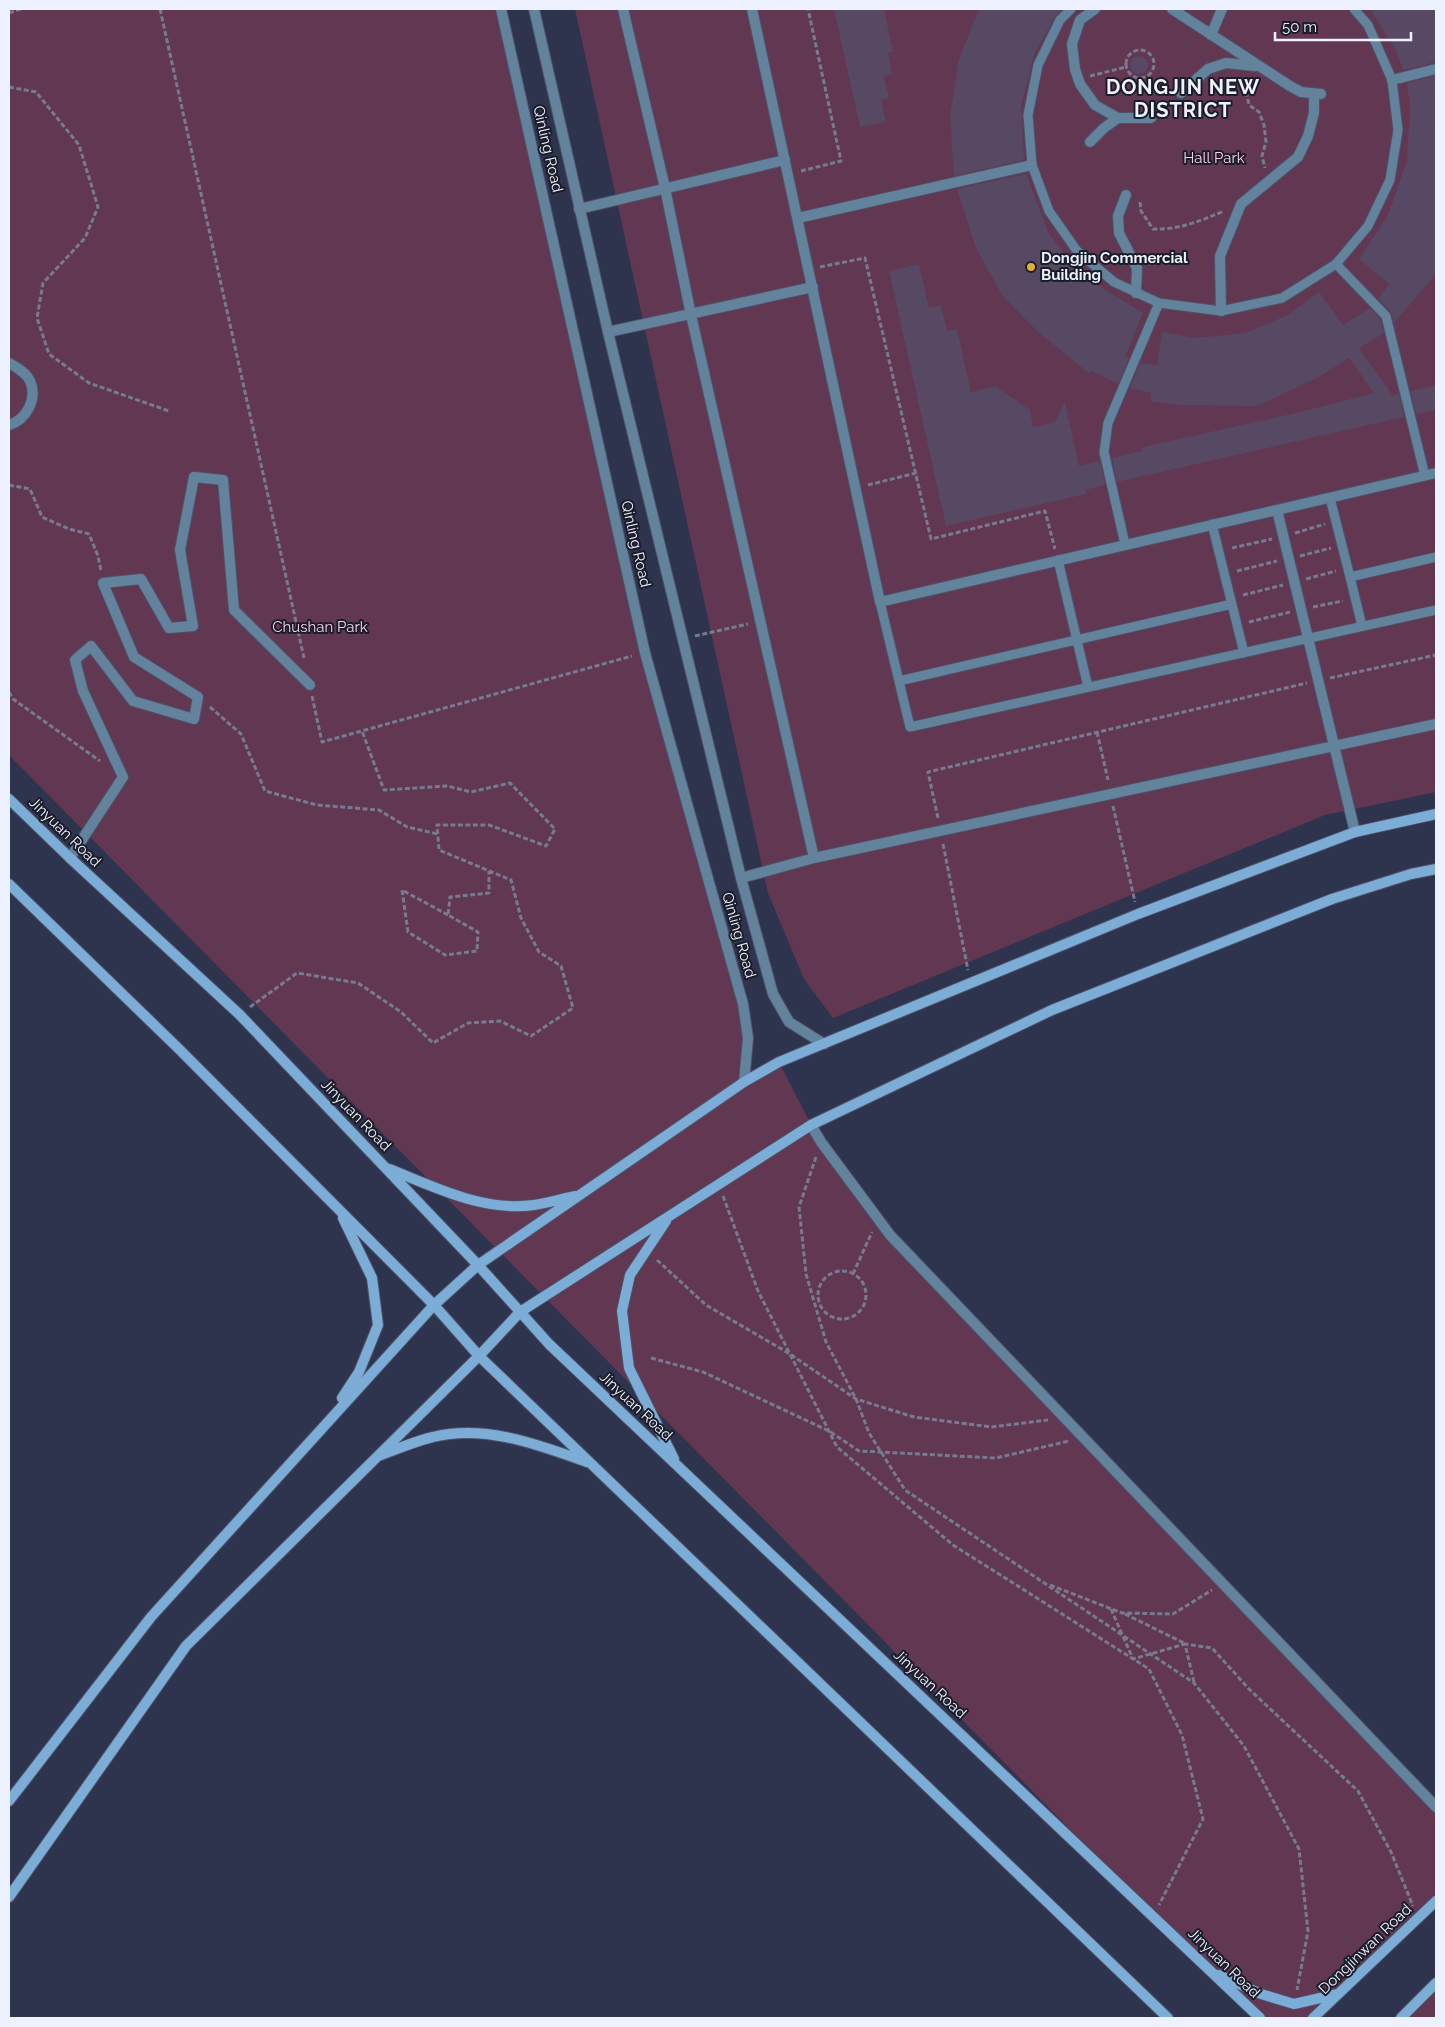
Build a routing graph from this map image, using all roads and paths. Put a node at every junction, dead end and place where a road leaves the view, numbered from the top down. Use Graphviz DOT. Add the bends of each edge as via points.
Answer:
graph roads {
  1 [pos="21,9"];
  2 [pos="160,9"];
  3 [pos="501,9"];
  4 [pos="534,9"];
  5 [pos="623,9"];
  6 [pos="752,9"];
  7 [pos="808,9"];
  8 [pos="1071,9"];
  9 [pos="1095,9"];
  10 [pos="1172,9"];
  11 [pos="1222,9"];
  12 [pos="1354,9"];
  13 [pos="9,13"];
  14 [pos="1212,35"];
  15 [pos="1240,65"];
  16 [pos="1126,67"];
  17 [pos="1259,67"];
  18 [pos="1436,70"];
  19 [pos="1078,78"];
  20 [pos="1392,80"];
  21 [pos="9,87"];
  22 [pos="1181,93"];
  23 [pos="1118,118"];
  24 [pos="1151,118"];
  25 [pos="1090,142"];
  26 [pos="785,160"];
  27 [pos="1032,165"];
  28 [pos="788,174"];
  29 [pos="1268,181"];
  30 [pos="665,188"];
  31 [pos="1126,195"];
  32 [pos="1140,202"];
  33 [pos="1241,204"];
  34 [pos="579,209"];
  35 [pos="798,218"];
  36 [pos="1336,264"];
  37 [pos="809,269"];
  38 [pos="813,287"];
  39 [pos="1136,293"];
  40 [pos="1159,303"];
  41 [pos="1221,311"];
  42 [pos="691,315"];
  43 [pos="608,332"];
  44 [pos="9,363"];
  45 [pos="169,411"];
  46 [pos="9,425"];
  47 [pos="916,473"];
  48 [pos="1436,473"];
  49 [pos="1425,476"];
  50 [pos="9,485"];
  51 [pos="856,488"];
  52 [pos="1330,498"];
  53 [pos="1278,510"];
  54 [pos="1212,524"];
  55 [pos="1125,544"];
  56 [pos="1436,557"];
  57 [pos="1058,560"];
  58 [pos="1350,577"];
  59 [pos="104,583"];
  60 [pos="880,602"];
  61 [pos="1232,604"];
  62 [pos="1436,610"];
  63 [pos="761,622"];
  64 [pos="1362,626"];
  65 [pos="683,639"];
  66 [pos="1309,639"];
  67 [pos="1077,640"];
  68 [pos="645,653"];
  69 [pos="1244,653"];
  70 [pos="1436,655"];
  71 [pos="1318,680"];
  72 [pos="899,681"];
  73 [pos="310,685"];
  74 [pos="1088,687"];
  75 [pos="9,692"];
  76 [pos="198,697"];
  77 [pos="1436,724"];
  78 [pos="362,731"];
  79 [pos="1097,732"];
  80 [pos="1335,747"];
  81 [pos="122,777"];
  82 [pos="1111,795"];
  83 [pos="9,799"];
  84 [pos="1436,814"];
  85 [pos="941,831"];
  86 [pos="1355,832"];
  87 [pos="438,834"];
  88 [pos="70,858"];
  89 [pos="814,858"];
  90 [pos="1436,869"];
  91 [pos="488,871"];
  92 [pos="741,878"];
  93 [pos="9,884"];
  94 [pos="1138,914"];
  95 [pos="448,915"];
  96 [pos="970,983"];
  97 [pos="240,1015"];
  98 [pos="824,1044"];
  99 [pos="744,1082"];
  100 [pos="811,1124"];
  101 [pos="821,1142"];
  102 [pos="385,1168"];
  103 [pos="720,1185"];
  104 [pos="581,1194"];
  105 [pos="339,1210"];
  106 [pos="668,1218"];
  107 [pos="866,1246"];
  108 [pos="657,1260"];
  109 [pos="478,1265"];
  110 [pos="853,1274"];
  111 [pos="434,1305"];
  112 [pos="520,1312"];
  113 [pos="790,1354"];
  114 [pos="479,1356"];
  115 [pos="651,1358"];
  116 [pos="856,1399"];
  117 [pos="1066,1418"];
  118 [pos="325,1424"];
  119 [pos="829,1431"];
  120 [pos="1084,1438"];
  121 [pos="882,1453"];
  122 [pos="378,1456"];
  123 [pos="590,1464"];
  124 [pos="676,1464"];
  125 [pos="1043,1582"];
  126 [pos="1223,1583"];
  127 [pos="1111,1608"];
  128 [pos="1122,1613"];
  129 [pos="1123,1635"];
  130 [pos="1185,1644"];
  131 [pos="1150,1654"];
  132 [pos="1133,1659"];
  133 [pos="1194,1683"];
  134 [pos="9,1801"];
  135 [pos="1436,1807"];
  136 [pos="9,1897"];
  137 [pos="1436,1901"];
  138 [pos="1153,1916"];
  139 [pos="1418,1919"];
  140 [pos="1210,1971"];
  141 [pos="1436,1983"];
  142 [pos="1339,1994"];
  143 [pos="1294,2004"];
  144 [pos="1165,2017"];
  145 [pos="1260,2018"];
  146 [pos="1314,2018"];
  147 [pos="1401,2018"];
  1 -- 13 [label="path"];
  2 -- 73 [label="path"];
  3 -- 68 [label="street, Qinling Road"];
  4 -- 34 [label="street, Qinling Road"];
  5 -- 30 [label="street"];
  6 -- 26 [label="street"];
  7 -- 28 [label="path" via="841,161"];
  8 -- 27 [label="lane" via="1060,20 1038,65 1028,115"];
  9 -- 19 [label="street" via="1080,20 1072,44"];
  10 -- 14 [label="street"];
  11 -- 14 [label="street"];
  12 -- 20 [label="lane" via="1368,25"];
  14 -- 17 [label="street"];
  15 -- 17 [label="street"];
  15 -- 22 [label="street" via="1226,63 1208,69"];
  15 -- 29 [label="path" via="1249,105 1259,112 1264,125 1266,142 1262,156"];
  16 -- 16 [label="path" via="1131,74 1143,77 1153,69 1153,59 1147,52 1133,51 1127,58"];
  16 -- 19 [label="path"];
  17 -- 29 [label="street" via="1301,92 1318,94 1308,136 1298,157"];
  18 -- 20 [label="street"];
  19 -- 23 [label="street" via="1095,104"];
  20 -- 36 [label="lane" via="1398,130 1390,180 1368,226"];
  21 -- 45 [label="path" via="36,92 79,145 98,207 86,238 43,283 37,318 49,354 89,383"];
  23 -- 24 [label="street"];
  23 -- 25 [label="street"];
  26 -- 28 [label="street"];
  26 -- 30 [label="street"];
  27 -- 35 [label="street"];
  27 -- 39 [label="lane" via="1049,211 1077,251 1114,282"];
  28 -- 35 [label="street"];
  29 -- 33 [label="street"];
  30 -- 34 [label="street"];
  30 -- 42 [label="street"];
  31 -- 39 [label="street" via="1118,216 1119,232 1136,268"];
  32 -- 33 [label="path" via="1141,211 1153,229 1168,230 1190,226"];
  33 -- 41 [label="street" via="1220,256"];
  34 -- 43 [label="street, Qinling Road"];
  35 -- 37 [label="street"];
  36 -- 41 [label="lane" via="1282,298"];
  36 -- 49 [label="lane" via="1386,316"];
  37 -- 38 [label="street"];
  37 -- 47 [label="path" via="865,258"];
  38 -- 42 [label="street"];
  38 -- 51 [label="street"];
  39 -- 40 [label="lane"];
  40 -- 41 [label="lane"];
  40 -- 55 [label="lane" via="1108,423 1104,452"];
  42 -- 43 [label="street"];
  42 -- 63 [label="street"];
  43 -- 65 [label="street, Qinling Road"];
  44 -- 46 [label="street" via="30,380 32,397 28,412 17,423"];
  47 -- 51 [label="path"];
  47 -- 57 [label="path" via="931,539 1045,511"];
  48 -- 49 [label="street"];
  49 -- 52 [label="street"];
  50 -- 59 [label="path" via="30,489 42,517 89,534"];
  51 -- 60 [label="street"];
  52 -- 53 [label="street"];
  52 -- 58 [label="lane"];
  53 -- 54 [label="street"];
  53 -- 66 [label="street"];
  54 -- 55 [label="street"];
  54 -- 61 [label="lane"];
  55 -- 57 [label="street"];
  56 -- 58 [label="lane"];
  57 -- 60 [label="street"];
  57 -- 67 [label="lane"];
  58 -- 64 [label="lane"];
  59 -- 73 [label="street" via="141,579 168,628 193,626 180,550 192,486 194,477 223,480 234,610"];
  59 -- 76 [label="street" via="134,657"];
  60 -- 72 [label="lane"];
  61 -- 67 [label="lane"];
  61 -- 69 [label="lane"];
  62 -- 64 [label="lane"];
  63 -- 65 [label="path"];
  63 -- 89 [label="street"];
  64 -- 66 [label="lane"];
  65 -- 92 [label="street, Qinling Road"];
  66 -- 69 [label="lane"];
  66 -- 71 [label="street"];
  67 -- 72 [label="lane"];
  67 -- 74 [label="lane"];
  68 -- 78 [label="path"];
  68 -- 99 [label="street, Qinling Road" via="743,1004 748,1038"];
  69 -- 74 [label="lane"];
  70 -- 71 [label="path"];
  71 -- 79 [label="path"];
  71 -- 80 [label="street"];
  72 -- 74 [label="lane" via="910,726"];
  73 -- 78 [label="path" via="322,742"];
  75 -- 81 [label="path" via="13,699"];
  76 -- 81 [label="street" via="194,718 133,701 91,646 76,660 83,691"];
  76 -- 87 [label="path" via="240,734 265,791 317,805 379,810 407,827"];
  77 -- 80 [label="street"];
  78 -- 87 [label="path" via="384,790 447,786 471,792 510,783 554,829 546,846 489,825 437,825"];
  79 -- 82 [label="path"];
  79 -- 85 [label="path" via="928,772"];
  80 -- 82 [label="street"];
  80 -- 86 [label="street"];
  81 -- 88 [label="street"];
  82 -- 85 [label="street"];
  82 -- 94 [label="path"];
  83 -- 88 [label="main road, Jinyuan Road"];
  84 -- 86 [label="main road"];
  85 -- 89 [label="street"];
  85 -- 96 [label="path"];
  86 -- 94 [label="main road"];
  87 -- 91 [label="path" via="439,850"];
  88 -- 97 [label="main road, Jinyuan Road"];
  89 -- 92 [label="street"];
  90 -- 100 [label="main road" via="1332,899 1052,1010"];
  91 -- 95 [label="path" via="490,893 450,897"];
  91 -- 97 [label="path" via="511,880 521,918 539,952 561,966 573,1008 531,1036 500,1021 468,1024 433,1043 401,1012 358,983 297,973"];
  92 -- 98 [label="street, Qinling Road" via="774,994 790,1022"];
  93 -- 105 [label="main road"];
  94 -- 96 [label="main road"];
  95 -- 95 [label="path" via="478,932 478,951 445,955 408,932 402,890"];
  96 -- 98 [label="main road"];
  97 -- 102 [label="main road, Jinyuan Road"];
  98 -- 99 [label="main road" via="779,1062"];
  99 -- 104 [label="main road"];
  100 -- 101 [label="street"];
  100 -- 103 [label="main road"];
  101 -- 116 [label="path" via="799,1208 806,1274 826,1342"];
  101 -- 117 [label="street" via="890,1235"];
  102 -- 104 [label="main road" via="466,1200 500,1205 533,1206"];
  102 -- 109 [label="main road, Jinyuan Road"];
  103 -- 106 [label="main road"];
  103 -- 113 [label="path" via="758,1292"];
  104 -- 109 [label="main road"];
  105 -- 111 [label="main road"];
  105 -- 118 [label="main road" via="372,1278 378,1325 359,1372"];
  106 -- 112 [label="main road"];
  106 -- 124 [label="main road" via="630,1274 622,1311 630,1368"];
  107 -- 110 [label="path"];
  108 -- 113 [label="path" via="706,1305"];
  109 -- 111 [label="main road"];
  109 -- 112 [label="main road, Jinyuan Road"];
  110 -- 110 [label="path" via="866,1292 863,1307 852,1318 830,1315 820,1303 820,1287 830,1275 838,1272"];
  111 -- 114 [label="main road"];
  111 -- 118 [label="main road"];
  112 -- 114 [label="main road"];
  112 -- 124 [label="main road, Jinyuan Road" via="549,1344"];
  113 -- 116 [label="path"];
  113 -- 119 [label="path"];
  114 -- 122 [label="main road"];
  114 -- 123 [label="main road"];
  115 -- 119 [label="path" via="703,1372"];
  116 -- 117 [label="path" via="914,1418 991,1426"];
  116 -- 121 [label="path" via="869,1434"];
  117 -- 120 [label="street"];
  118 -- 134 [label="main road" via="151,1617"];
  119 -- 121 [label="path" via="859,1452"];
  119 -- 132 [label="path" via="837,1447 953,1545"];
  120 -- 121 [label="path" via="996,1458"];
  120 -- 126 [label="street"];
  121 -- 125 [label="path" via="905,1490"];
  122 -- 123 [label="main road" via="434,1437 464,1434 504,1437"];
  122 -- 136 [label="main road" via="186,1646"];
  123 -- 144 [label="main road"];
  124 -- 138 [label="main road, Jinyuan Road"];
  125 -- 127 [label="path"];
  125 -- 129 [label="path"];
  126 -- 128 [label="path" via="1173,1614"];
  126 -- 135 [label="street"];
  127 -- 128 [label="path"];
  127 -- 129 [label="path"];
  128 -- 130 [label="path"];
  129 -- 131 [label="path"];
  129 -- 132 [label="path"];
  130 -- 131 [label="path"];
  130 -- 133 [label="path"];
  130 -- 139 [label="path" via="1212,1648 1250,1690 1358,1791 1391,1852"];
  131 -- 132 [label="path"];
  131 -- 133 [label="path"];
  132 -- 138 [label="path" via="1149,1669 1182,1735 1203,1819"];
  133 -- 143 [label="path" via="1244,1746 1299,1849 1308,1931"];
  137 -- 139 [label="main road, Dongjinwan Road"];
  138 -- 140 [label="main road, Jinyuan Road"];
  139 -- 142 [label="main road, Dongjinwan Road"];
  140 -- 143 [label="main road" via="1260,1994"];
  140 -- 145 [label="main road, Jinyuan Road"];
  141 -- 147 [label="main road"];
  142 -- 143 [label="main road"];
  142 -- 146 [label="main road, Dongjinwan Road"];
}
